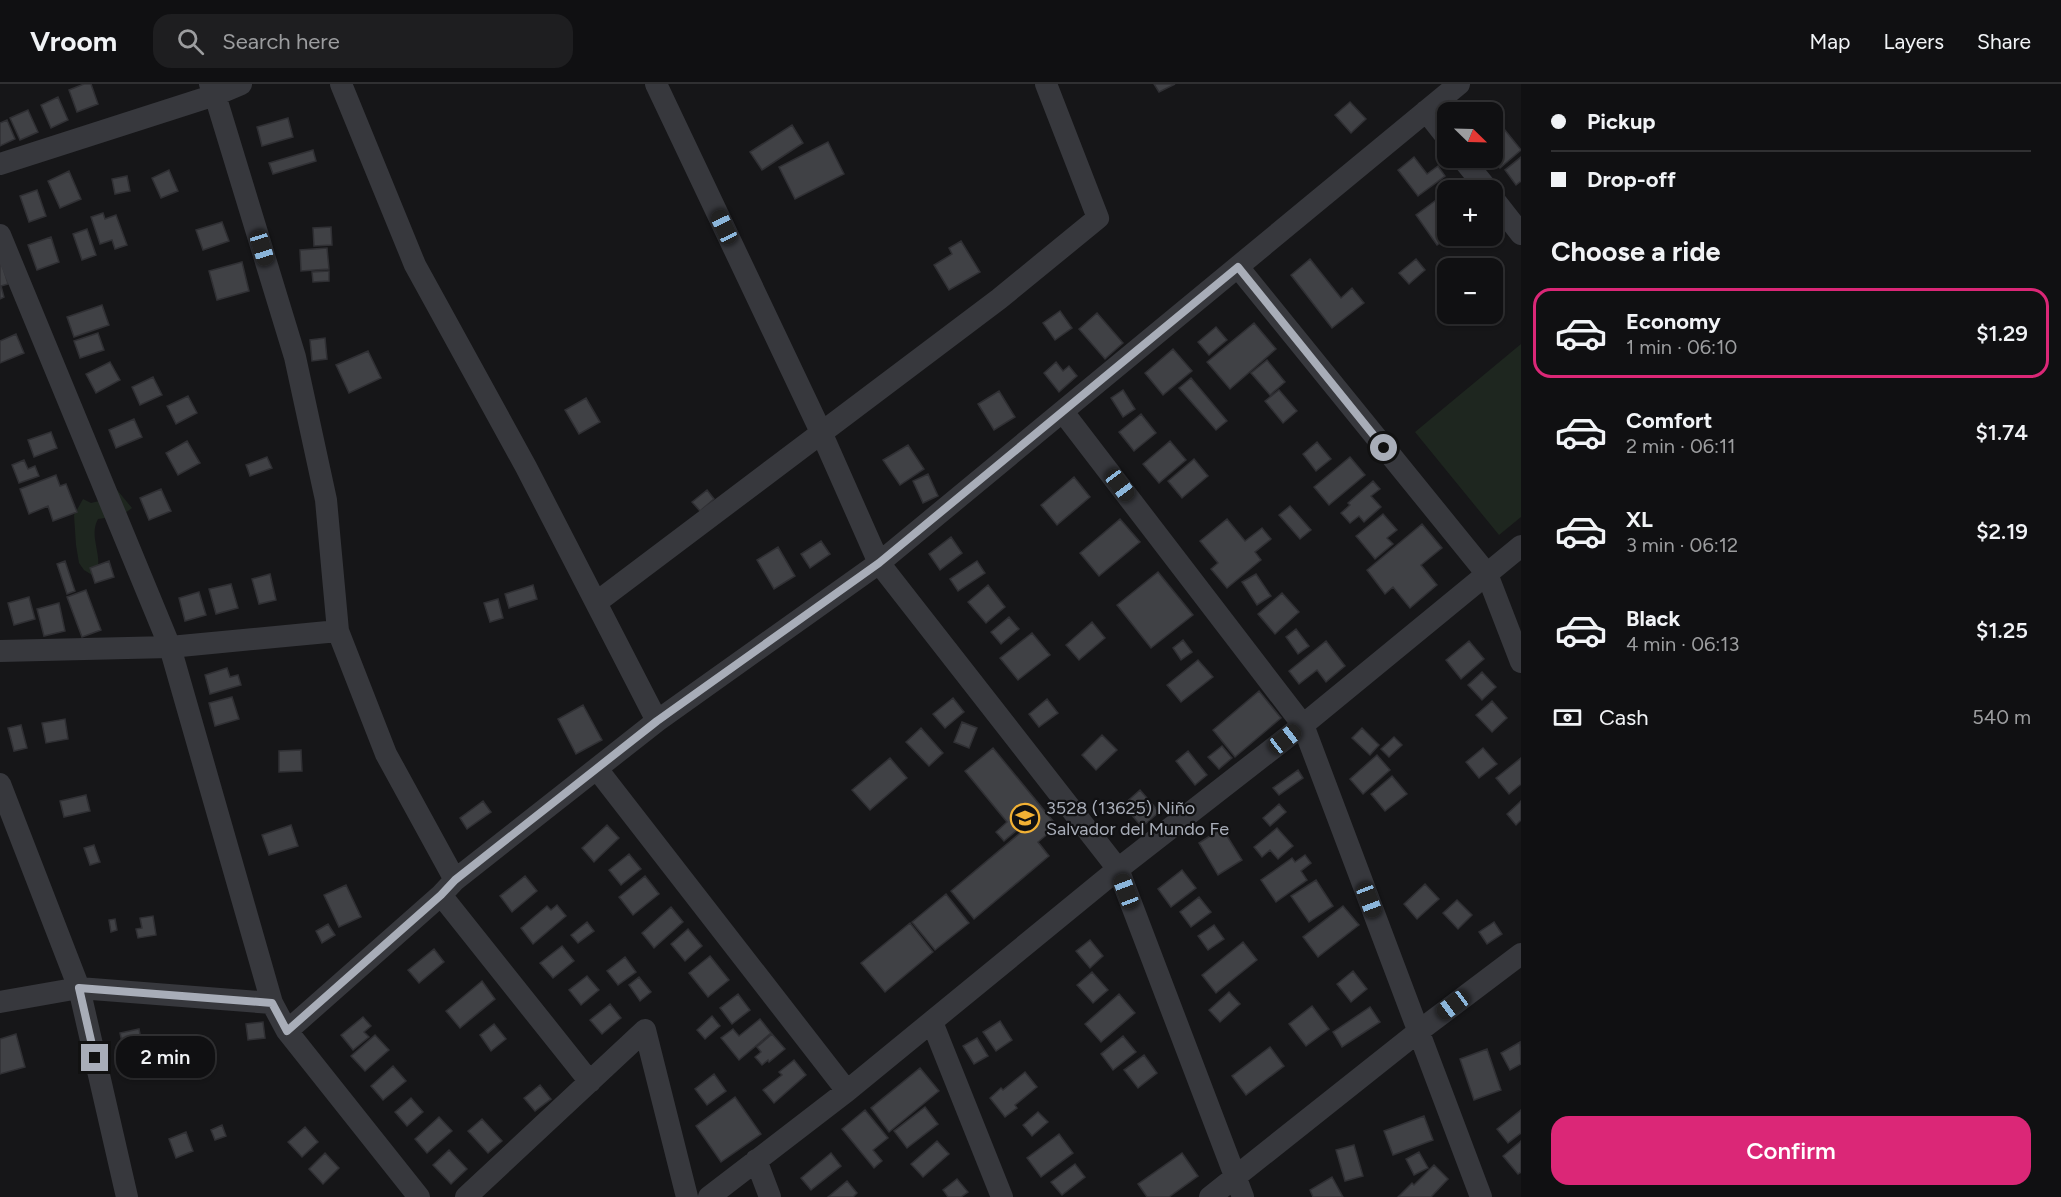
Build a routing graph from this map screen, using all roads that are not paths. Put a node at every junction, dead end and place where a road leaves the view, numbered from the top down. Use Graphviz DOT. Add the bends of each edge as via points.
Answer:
graph roads {
  1 [pos="241,84"];
  2 [pos="341,84"];
  3 [pos="656,84"];
  4 [pos="1046,84"];
  5 [pos="1459,84"];
  6 [pos="212,89"];
  7 [pos="1426,111"];
  8 [pos="1437,124"];
  9 [pos="0,164"];
  10 [pos="1470,168"];
  11 [pos="1480,180"];
  12 [pos="1503,211"];
  13 [pos="1521,234"];
  14 [pos="0,235"];
  15 [pos="1238,267"];
  16 [pos="1063,412"];
  17 [pos="821,432"];
  18 [pos="1521,546"];
  19 [pos="879,563"];
  20 [pos="1487,574"];
  21 [pos="597,602"];
  22 [pos="338,631"];
  23 [pos="170,647"];
  24 [pos="0,651"];
  25 [pos="1521,662"];
  26 [pos="657,721"];
  27 [pos="1303,725"];
  28 [pos="597,769"];
  29 [pos="0,784"];
  30 [pos="1118,869"];
  31 [pos="448,888"];
  32 [pos="1521,954"];
  33 [pos="79,988"];
  34 [pos="0,1002"];
  35 [pos="272,1003"];
  36 [pos="932,1022"];
  37 [pos="287,1031"];
  38 [pos="1419,1031"];
  39 [pos="590,1082"];
  40 [pos="847,1091"];
  41 [pos="756,1160"];
  42 [pos="1240,1187"];
  43 [pos="127,1197"];
  44 [pos="419,1197"];
  45 [pos="466,1197"];
  46 [pos="687,1197"];
  47 [pos="709,1197"];
  48 [pos="770,1197"];
  49 [pos="1002,1197"];
  50 [pos="1210,1197"];
  51 [pos="1481,1197"];
  1 -- 6 [label="street"];
  2 -- 21 [label="street" via="415,265"];
  3 -- 17 [label="street"];
  4 -- 17 [label="street" via="1098,218 999,299"];
  5 -- 7 [label="street"];
  6 -- 9 [label="street"];
  6 -- 22 [label="street" via="295,357 326,500"];
  7 -- 8 [label="street"];
  7 -- 15 [label="street"];
  10 -- 11 [label="street"];
  12 -- 13 [label="street"];
  14 -- 23 [label="street"];
  15 -- 16 [label="street"];
  15 -- 20 [label="street"];
  16 -- 19 [label="street"];
  16 -- 27 [label="street"];
  17 -- 19 [label="street"];
  17 -- 21 [label="street"];
  18 -- 20 [label="street"];
  19 -- 26 [label="street"];
  19 -- 30 [label="street"];
  20 -- 25 [label="street"];
  20 -- 27 [label="street"];
  21 -- 26 [label="street"];
  22 -- 23 [label="street"];
  22 -- 31 [label="street" via="386,754"];
  23 -- 24 [label="street"];
  23 -- 35 [label="street"];
  26 -- 28 [label="street"];
  27 -- 30 [label="street"];
  27 -- 38 [label="street"];
  28 -- 31 [label="street"];
  28 -- 40 [label="street"];
  29 -- 33 [label="street"];
  30 -- 36 [label="street"];
  30 -- 42 [label="street"];
  31 -- 37 [label="street"];
  31 -- 39 [label="street"];
  32 -- 38 [label="street"];
  33 -- 34 [label="street"];
  33 -- 35 [label="street"];
  33 -- 43 [label="street"];
  35 -- 37 [label="street"];
  36 -- 40 [label="street"];
  36 -- 49 [label="street"];
  37 -- 44 [label="street"];
  38 -- 42 [label="street"];
  38 -- 51 [label="street"];
  39 -- 45 [label="street"];
  39 -- 46 [label="street" via="645,1030"];
  40 -- 41 [label="street"];
  41 -- 47 [label="street"];
  41 -- 48 [label="street"];
  42 -- 50 [label="street"];
}
